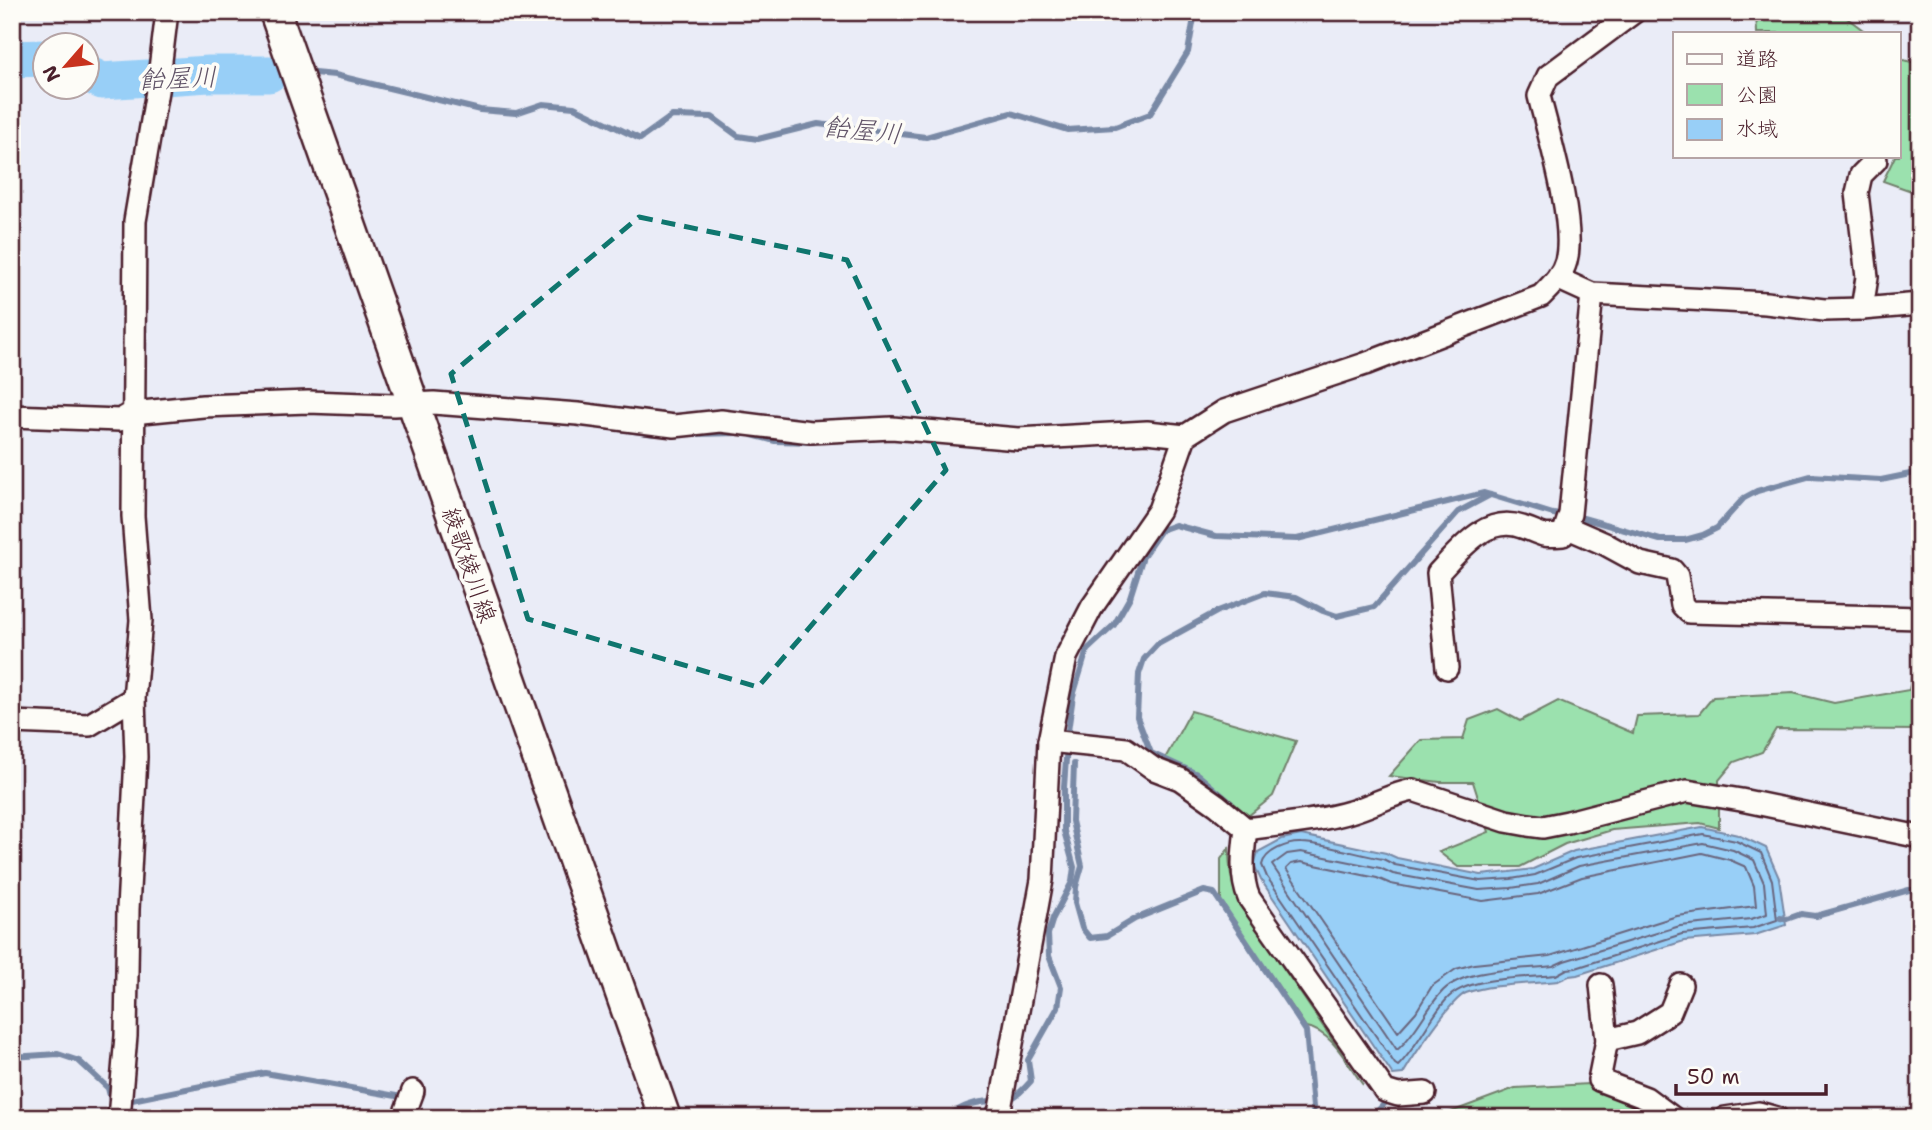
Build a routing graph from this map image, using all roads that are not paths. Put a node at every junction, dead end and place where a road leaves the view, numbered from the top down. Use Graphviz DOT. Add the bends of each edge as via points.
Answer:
graph roads {
  1 [pos="167,12"];
  2 [pos="275,12"];
  3 [pos="1634,12"];
  4 [pos="1876,160"];
  5 [pos="1559,279"];
  6 [pos="1592,294"];
  7 [pos="1920,304"];
  8 [pos="1862,309"];
  9 [pos="412,404"];
  10 [pos="132,413"];
  11 [pos="12,416"];
  12 [pos="1185,436"];
  13 [pos="1569,520"];
  14 [pos="1920,618"];
  15 [pos="1447,668"];
  16 [pos="134,698"];
  17 [pos="12,722"];
  18 [pos="1061,742"];
  19 [pos="1245,829"];
  20 [pos="1920,837"];
  21 [pos="1601,985"];
  22 [pos="1681,985"];
  23 [pos="1607,1040"];
  24 [pos="1425,1093"];
  25 [pos="1000,1107"];
  26 [pos="119,1118"];
  27 [pos="665,1118"];
  28 [pos="1673,1118"];
  29 [pos="1725,1118"];
  30 [pos="1777,1118"];
  1 -- 10 [label="street" via="135,221"];
  2 -- 9 [label="main road, 綾歌綾川線"];
  3 -- 5 [label="street" via="1548,76 1539,96 1565,206 1567,260"];
  4 -- 8 [label="street" via="1861,175 1857,192 1867,277"];
  5 -- 6 [label="street"];
  5 -- 12 [label="street" via="1541,296 1224,411"];
  6 -- 8 [label="street"];
  6 -- 13 [label="street"];
  7 -- 8 [label="street"];
  9 -- 10 [label="street" via="308,402"];
  9 -- 12 [label="street" via="578,414 674,426 721,421 811,432 892,428 1018,439 1147,432"];
  9 -- 27 [label="main road, 綾歌綾川線"];
  10 -- 11 [label="street" via="120,420"];
  10 -- 16 [label="street" via="132,516 141,620"];
  12 -- 18 [label="street" via="1159,510 1091,607 1066,657"];
  13 -- 14 [label="street" via="1640,563 1672,570 1678,576 1682,605 1689,612"];
  13 -- 15 [label="street" via="1563,535 1543,537 1520,526 1497,524 1474,535 1438,573"];
  16 -- 17 [label="street" via="89,725"];
  16 -- 26 [label="street" via="136,757"];
  18 -- 19 [label="street" via="1126,748 1154,769 1180,779"];
  18 -- 25 [label="street" via="1042,880"];
  19 -- 20 [label="street" via="1353,812 1413,790 1506,821 1544,827 1687,791"];
  19 -- 24 [label="street" via="1242,855 1249,898 1385,1091"];
  21 -- 23 [label="street"];
  22 -- 23 [label="street" via="1670,1012 1637,1032"];
  23 -- 28 [label="street" via="1599,1080 1646,1098"];
  29 -- 30 [label="street" via="1759,1112"];
}
